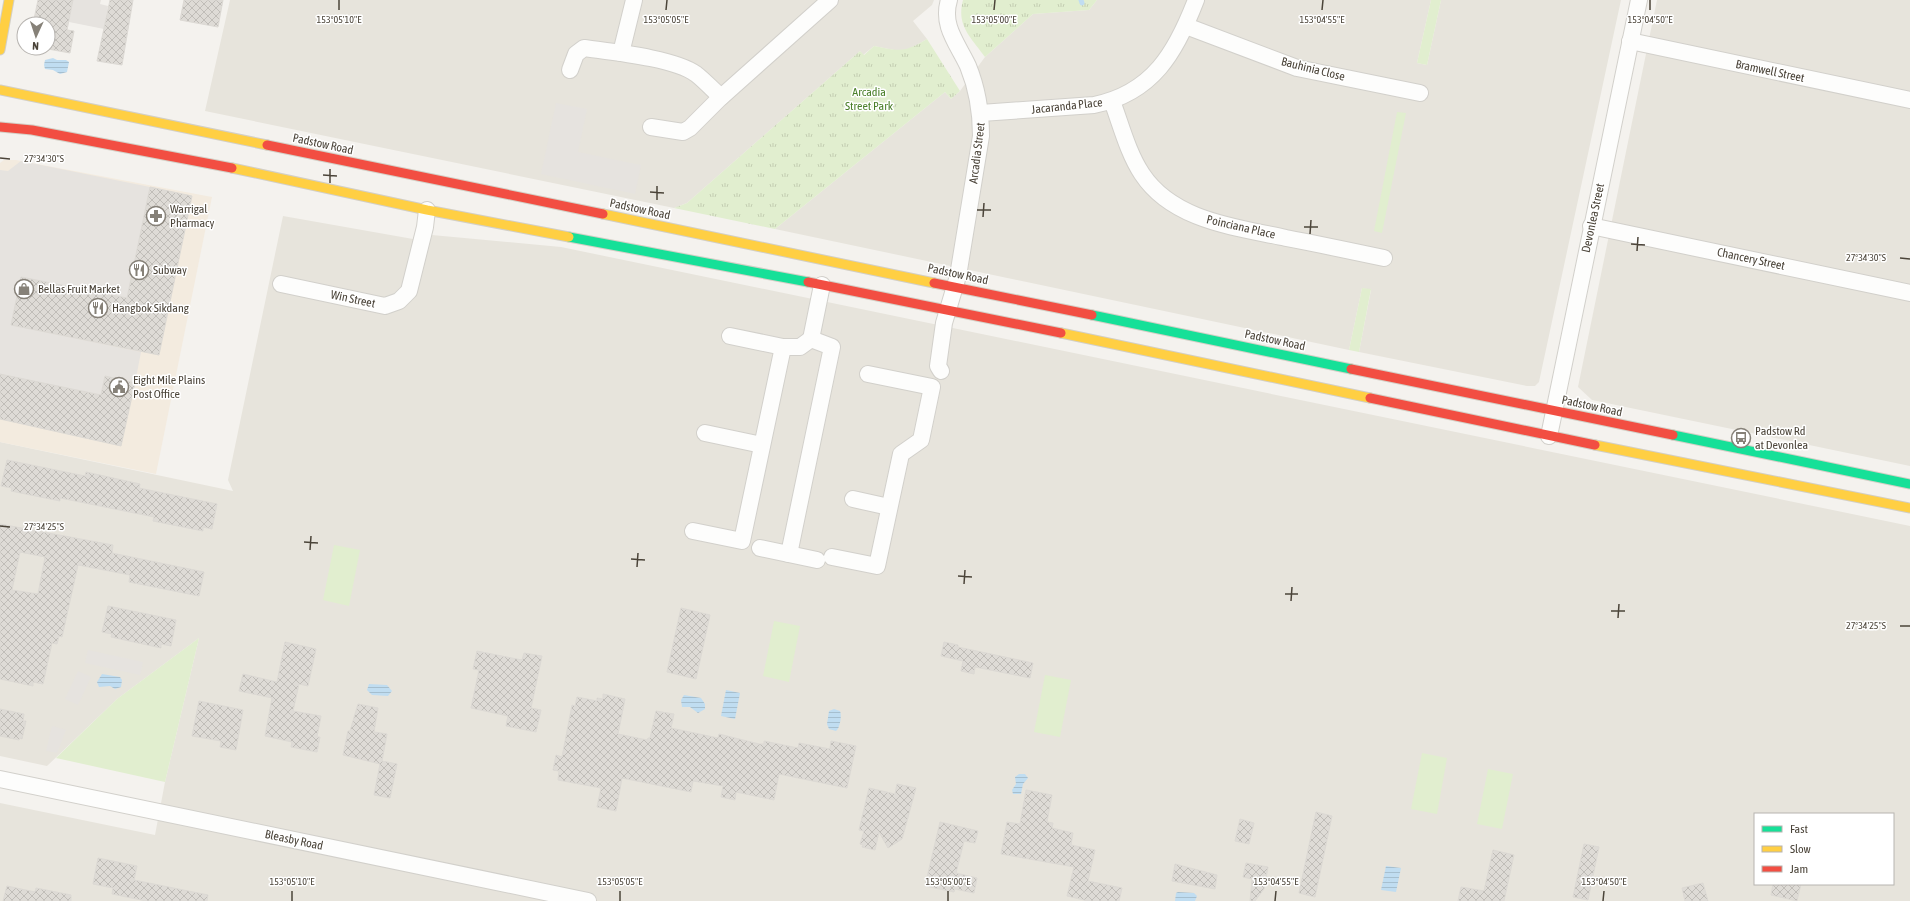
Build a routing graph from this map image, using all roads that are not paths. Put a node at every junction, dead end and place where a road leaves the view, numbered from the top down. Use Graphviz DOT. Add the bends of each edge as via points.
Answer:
graph roads {
  1 [pos="9,0"];
  2 [pos="634,0"];
  3 [pos="830,0"];
  4 [pos="949,0"];
  5 [pos="1196,0"];
  6 [pos="1639,0"];
  7 [pos="1186,26"];
  8 [pos="1630,42"];
  9 [pos="0,50"];
  10 [pos="621,53"];
  11 [pos="570,70"];
  12 [pos="0,90"];
  13 [pos="1420,93"];
  14 [pos="721,97"];
  15 [pos="1910,100"];
  16 [pos="1112,101"];
  17 [pos="981,113"];
  18 [pos="0,127"];
  19 [pos="651,127"];
  20 [pos="427,210"];
  21 [pos="1591,226"];
  22 [pos="1384,258"];
  23 [pos="281,284"];
  24 [pos="822,285"];
  25 [pos="955,286"];
  26 [pos="1910,293"];
  27 [pos="947,309"];
  28 [pos="730,336"];
  29 [pos="811,339"];
  30 [pos="783,348"];
  31 [pos="941,371"];
  32 [pos="868,374"];
  33 [pos="1554,410"];
  34 [pos="705,434"];
  35 [pos="1549,436"];
  36 [pos="762,445"];
  37 [pos="1910,484"];
  38 [pos="853,499"];
  39 [pos="889,507"];
  40 [pos="1910,508"];
  41 [pos="693,531"];
  42 [pos="760,548"];
  43 [pos="789,554"];
  44 [pos="832,557"];
  45 [pos="817,560"];
  46 [pos="0,779"];
  47 [pos="588,901"];
  1 -- 9 [label="main road"];
  2 -- 10 [label="street"];
  3 -- 14 [label="street"];
  4 -- 17 [label="street, Arcadia Street" via="949,32 968,66"];
  5 -- 7 [label="street, Jacaranda Place"];
  6 -- 8 [label="street, Devonlea Street"];
  7 -- 13 [label="street, Bauhinia Close" via="1297,68"];
  7 -- 16 [label="street, Jacaranda Place" via="1169,57 1155,74 1133,91"];
  8 -- 15 [label="street, Bramwell Street"];
  8 -- 21 [label="street, Devonlea Street"];
  10 -- 11 [label="street" via="584,48 576,54"];
  10 -- 14 [label="street" via="680,66 695,74"];
  12 -- 25 [label="main road, Padstow Road"];
  14 -- 19 [label="street" via="683,132"];
  16 -- 17 [label="street, Jacaranda Place" via="1094,105"];
  16 -- 22 [label="street, Poinciana Place" via="1142,175 1161,195 1184,211 1212,222"];
  17 -- 25 [label="street, Arcadia Street" via="981,136"];
  18 -- 20 [label="main road" via="206,162"];
  20 -- 23 [label="street, Win Street" via="409,291 399,301 385,306"];
  20 -- 24 [label="main road"];
  21 -- 26 [label="street, Chancery Street"];
  21 -- 33 [label="street, Devonlea Street"];
  24 -- 27 [label="main road"];
  24 -- 29 [label="street"];
  25 -- 27 [label="street, Arcadia Street"];
  25 -- 33 [label="main road, Padstow Road"];
  27 -- 31 [label="street, Arcadia Street" via="939,351 938,366"];
  27 -- 35 [label="main road"];
  28 -- 30 [label="street"];
  29 -- 30 [label="street" via="800,347"];
  29 -- 43 [label="street" via="832,347"];
  30 -- 36 [label="street"];
  32 -- 39 [label="street" via="932,387 921,440 901,454"];
  33 -- 35 [label="street, Devonlea Street"];
  33 -- 37 [label="main road, Padstow Road"];
  34 -- 36 [label="street"];
  35 -- 40 [label="main road"];
  36 -- 41 [label="street" via="742,541"];
  38 -- 39 [label="street"];
  39 -- 44 [label="street" via="877,566"];
  42 -- 43 [label="street"];
  43 -- 45 [label="street"];
  46 -- 47 [label="street, Bleasby Road"];
}
